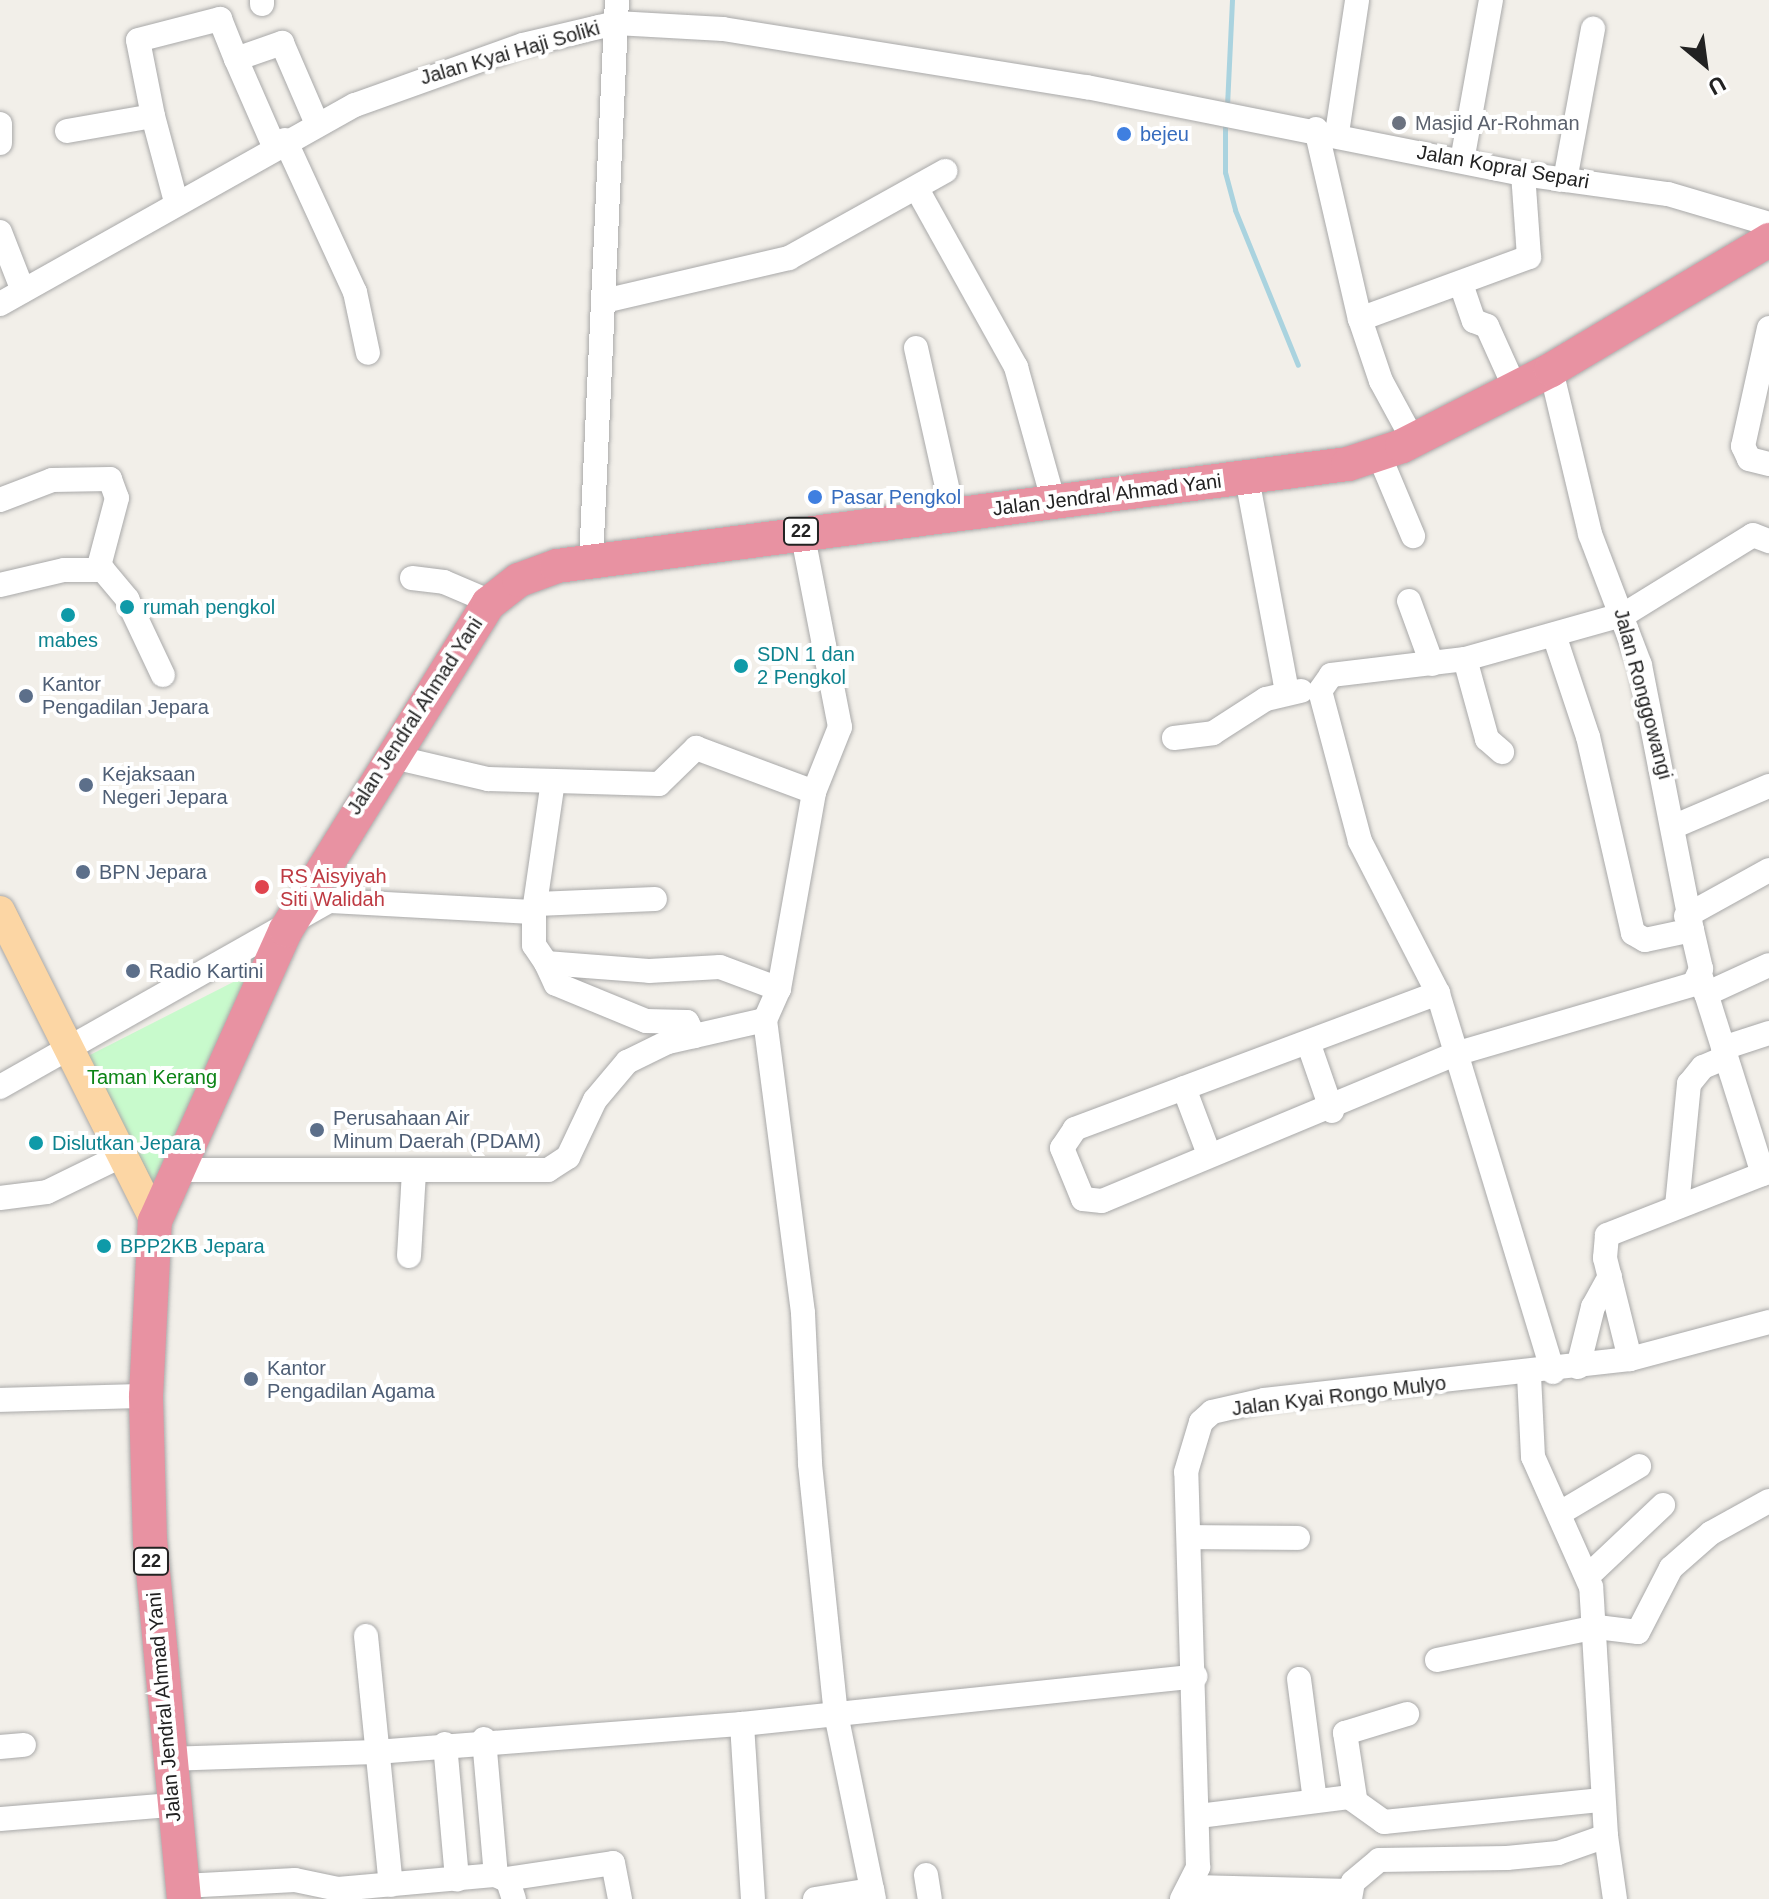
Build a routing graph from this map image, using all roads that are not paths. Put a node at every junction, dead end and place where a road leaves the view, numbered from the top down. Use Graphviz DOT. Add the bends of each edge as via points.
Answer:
graph roads {
  1 [pos="1357,0"];
  2 [pos="1491,0"];
  3 [pos="616,11"];
  4 [pos="1593,29"];
  5 [pos="236,59"];
  6 [pos="1224,115"];
  7 [pos="153,116"];
  8 [pos="0,124"];
  9 [pos="317,124"];
  10 [pos="67,131"];
  11 [pos="1326,131"];
  12 [pos="0,143"];
  13 [pos="280,143"];
  14 [pos="1462,161"];
  15 [pos="945,171"];
  16 [pos="1523,174"];
  17 [pos="1565,180"];
  18 [pos="917,189"];
  19 [pos="176,202"];
  20 [pos="1769,224"];
  21 [pos="0,232"];
  22 [pos="1769,240"];
  23 [pos="1461,284"];
  24 [pos="23,291"];
  25 [pos="604,301"];
  26 [pos="0,304"];
  27 [pos="1360,319"];
  28 [pos="1769,328"];
  29 [pos="916,348"];
  30 [pos="368,353"];
  31 [pos="1551,370"];
  32 [pos="1515,388"];
  33 [pos="1413,440"];
  34 [pos="1379,455"];
  35 [pos="1769,464"];
  36 [pos="1247,478"];
  37 [pos="0,500"];
  38 [pos="1054,503"];
  39 [pos="953,514"];
  40 [pos="802,531"];
  41 [pos="1413,536"];
  42 [pos="1769,541"];
  43 [pos="591,561"];
  44 [pos="98,570"];
  45 [pos="412,578"];
  46 [pos="0,585"];
  47 [pos="1409,601"];
  48 [pos="491,602"];
  49 [pos="1625,614"];
  50 [pos="1554,635"];
  51 [pos="1465,659"];
  52 [pos="1432,664"];
  53 [pos="163,675"];
  54 [pos="1287,691"];
  55 [pos="1320,691"];
  56 [pos="1174,738"];
  57 [pos="1502,752"];
  58 [pos="389,756"];
  59 [pos="553,781"];
  60 [pos="1769,786"];
  61 [pos="814,792"];
  62 [pos="1675,826"];
  63 [pos="1769,870"];
  64 [pos="655,899"];
  65 [pos="536,908"];
  66 [pos="0,911"];
  67 [pos="1689,923"];
  68 [pos="286,930"];
  69 [pos="546,963"];
  70 [pos="1769,965"];
  71 [pos="1704,986"];
  72 [pos="779,989"];
  73 [pos="1438,993"];
  74 [pos="765,1020"];
  75 [pos="1769,1033"];
  76 [pos="694,1036"];
  77 [pos="1308,1042"];
  78 [pos="73,1044"];
  79 [pos="1725,1052"];
  80 [pos="1455,1054"];
  81 [pos="0,1087"];
  82 [pos="1184,1088"];
  83 [pos="1332,1111"];
  84 [pos="125,1154"];
  85 [pos="1209,1154"];
  86 [pos="177,1170"];
  87 [pos="414,1171"];
  88 [pos="1766,1173"];
  89 [pos="0,1198"];
  90 [pos="1677,1206"];
  91 [pos="155,1221"];
  92 [pos="409,1256"];
  93 [pos="1610,1276"];
  94 [pos="1769,1322"];
  95 [pos="1630,1359"];
  96 [pos="1578,1367"];
  97 [pos="1541,1373"];
  98 [pos="146,1396"];
  99 [pos="0,1400"];
  100 [pos="1639,1466"];
  101 [pos="1769,1501"];
  102 [pos="1663,1505"];
  103 [pos="1560,1513"];
  104 [pos="1190,1537"];
  105 [pos="1298,1538"];
  106 [pos="1589,1575"];
  107 [pos="1597,1627"];
  108 [pos="366,1636"];
  109 [pos="1437,1660"];
  110 [pos="1195,1676"];
  111 [pos="1299,1679"];
  112 [pos="836,1714"];
  113 [pos="1407,1714"];
  114 [pos="742,1724"];
  115 [pos="484,1739"];
  116 [pos="445,1744"];
  117 [pos="376,1752"];
  118 [pos="166,1759"];
  119 [pos="1355,1798"];
  120 [pos="1602,1800"];
  121 [pos="1315,1801"];
  122 [pos="172,1805"];
  123 [pos="1199,1816"];
  124 [pos="0,1819"];
  125 [pos="1606,1836"];
  126 [pos="457,1879"];
  127 [pos="391,1885"];
  128 [pos="505,1885"];
  129 [pos="183,1893"];
  130 [pos="1276,1894"];
  131 [pos="873,1895"];
  132 [pos="1189,1895"];
  133 [pos="1350,1895"];
  134 [pos="620,1899"];
  135 [pos="753,1899"];
  136 [pos="815,1899"];
  137 [pos="1615,1899"];
  1 -- 11 [label="street"];
  2 -- 14 [label="street"];
  3 -- 6 [label="street, Jalan Kyai Haji Soliki"];
  3 -- 9 [label="street, Jalan Kyai Haji Soliki" via="466,63"];
  3 -- 25 [label="street"];
  4 -- 17 [label="street"];
  5 -- 7 [label="street" via="220,19 138,40"];
  5 -- 9 [label="street" via="282,43"];
  5 -- 13 [label="street"];
  6 -- 11 [label="street, Jalan Kopral Separi"];
  7 -- 10 [label="street"];
  7 -- 19 [label="street"];
  8 -- 12 [label="street"];
  9 -- 13 [label="street, Jalan Kyai Haji Soliki"];
  11 -- 14 [label="street, Jalan Kopral Separi"];
  11 -- 27 [label="street"];
  13 -- 19 [label="street, Jalan Kyai Haji Soliki"];
  13 -- 30 [label="street" via="355,292"];
  14 -- 16 [label="street, Jalan Kopral Separi"];
  15 -- 18 [label="street"];
  16 -- 17 [label="street, Jalan Kopral Separi"];
  16 -- 23 [label="street" via="1529,257"];
  17 -- 20 [label="street, Jalan Kopral Separi" via="1668,194"];
  18 -- 25 [label="street" via="789,258"];
  18 -- 38 [label="street" via="1016,367"];
  19 -- 24 [label="street, Jalan Kyai Haji Soliki"];
  21 -- 24 [label="street"];
  22 -- 31 [label="highway, Jalan Jendral Ahmad Yani / 22"];
  23 -- 27 [label="street"];
  23 -- 32 [label="street" via="1474,321 1487,326"];
  24 -- 26 [label="street, Jalan Kyai Haji Soliki"];
  25 -- 43 [label="street"];
  27 -- 33 [label="street" via="1381,381"];
  28 -- 35 [label="street" via="1743,446 1749,459"];
  29 -- 39 [label="street"];
  31 -- 32 [label="highway, Jalan Jendral Ahmad Yani / 22"];
  31 -- 49 [label="street, Jalan Ronggowangi" via="1590,534"];
  32 -- 33 [label="highway, Jalan Jendral Ahmad Yani / 22"];
  33 -- 34 [label="highway, Jalan Jendral Ahmad Yani / 22"];
  34 -- 36 [label="highway, Jalan Jendral Ahmad Yani / 22"];
  34 -- 41 [label="street"];
  36 -- 38 [label="highway, Jalan Jendral Ahmad Yani / 22"];
  36 -- 54 [label="street"];
  37 -- 44 [label="street" via="69,476 110,479 117,498"];
  38 -- 39 [label="highway, Jalan Jendral Ahmad Yani / 22"];
  39 -- 40 [label="highway, Jalan Jendral Ahmad Yani / 22"];
  40 -- 43 [label="highway, Jalan Jendral Ahmad Yani / 22"];
  40 -- 61 [label="street" via="840,727"];
  42 -- 49 [label="street" via="1753,535"];
  43 -- 48 [label="highway, Jalan Jendral Ahmad Yani / 22" via="528,576"];
  44 -- 46 [label="street"];
  44 -- 53 [label="street" via="117,581"];
  45 -- 48 [label="street" via="444,582"];
  47 -- 52 [label="street"];
  48 -- 58 [label="highway, Jalan Jendral Ahmad Yani / 22"];
  49 -- 50 [label="street"];
  49 -- 62 [label="street, Jalan Ronggowangi"];
  50 -- 51 [label="street"];
  50 -- 67 [label="street" via="1588,737 1633,933 1645,940"];
  51 -- 52 [label="street"];
  51 -- 57 [label="street" via="1487,739"];
  52 -- 55 [label="street" via="1331,675"];
  54 -- 55 [label="street"];
  54 -- 56 [label="street" via="1213,733"];
  55 -- 73 [label="street" via="1360,841"];
  58 -- 59 [label="street" via="450,774"];
  58 -- 68 [label="highway, Jalan Jendral Ahmad Yani / 22"];
  59 -- 61 [label="street" via="666,783 692,748"];
  59 -- 65 [label="street"];
  60 -- 62 [label="street"];
  61 -- 72 [label="street"];
  62 -- 67 [label="street, Jalan Ronggowangi"];
  63 -- 67 [label="street"];
  64 -- 65 [label="street"];
  65 -- 68 [label="street" via="329,901"];
  65 -- 69 [label="street" via="534,945"];
  66 -- 78 [label="main road"];
  67 -- 71 [label="street, Jalan Ronggowangi"];
  68 -- 78 [label="street"];
  68 -- 86 [label="highway, Jalan Jendral Ahmad Yani / 22"];
  69 -- 72 [label="street" via="649,971 720,967"];
  69 -- 76 [label="street" via="556,984 646,1021 687,1022"];
  70 -- 71 [label="street"];
  71 -- 79 [label="street, Jalan Ronggowangi"];
  71 -- 80 [label="street"];
  72 -- 74 [label="street"];
  73 -- 77 [label="street"];
  73 -- 80 [label="street"];
  74 -- 76 [label="street"];
  74 -- 112 [label="street" via="803,1313 810,1464"];
  75 -- 79 [label="street"];
  76 -- 87 [label="street" via="618,1070 556,1168"];
  77 -- 82 [label="street"];
  77 -- 83 [label="street"];
  78 -- 81 [label="street"];
  78 -- 84 [label="main road"];
  79 -- 88 [label="street, Jalan Ronggowangi"];
  79 -- 90 [label="street" via="1689,1084"];
  80 -- 83 [label="street"];
  80 -- 97 [label="street"];
  82 -- 85 [label="street"];
  82 -- 85 [label="street" via="1069,1133 1062,1148 1069,1173 1083,1199 1095,1203"];
  83 -- 85 [label="street"];
  84 -- 89 [label="street" via="68,1185"];
  84 -- 91 [label="main road"];
  86 -- 87 [label="street"];
  86 -- 91 [label="highway, Jalan Jendral Ahmad Yani / 22"];
  87 -- 92 [label="street"];
  88 -- 90 [label="street"];
  90 -- 93 [label="street" via="1607,1235"];
  91 -- 98 [label="highway, Jalan Jendral Ahmad Yani / 22"];
  93 -- 95 [label="street"];
  93 -- 96 [label="street" via="1593,1307"];
  94 -- 95 [label="street, Jalan Kyai Rongo Mulyo"];
  95 -- 96 [label="street, Jalan Kyai Rongo Mulyo"];
  96 -- 97 [label="street, Jalan Kyai Rongo Mulyo"];
  97 -- 103 [label="street" via="1533,1457"];
  97 -- 104 [label="street, Jalan Kyai Rongo Mulyo" via="1212,1412 1187,1452"];
  98 -- 99 [label="street"];
  98 -- 118 [label="highway, Jalan Jendral Ahmad Yani / 22"];
  100 -- 103 [label="street"];
  101 -- 107 [label="street" via="1711,1533 1671,1568 1638,1632"];
  102 -- 106 [label="street"];
  103 -- 106 [label="street"];
  104 -- 105 [label="street"];
  104 -- 110 [label="street, Jalan Kyai Rongo Mulyo"];
  106 -- 107 [label="street"];
  107 -- 109 [label="street"];
  107 -- 120 [label="street"];
  108 -- 117 [label="street"];
  110 -- 112 [label="street"];
  110 -- 123 [label="street, Jalan Kyai Rongo Mulyo"];
  111 -- 121 [label="street"];
  112 -- 114 [label="street"];
  112 -- 131 [label="street"];
  113 -- 119 [label="street" via="1345,1733"];
  114 -- 115 [label="street"];
  114 -- 135 [label="street"];
  115 -- 116 [label="street"];
  115 -- 128 [label="street"];
  116 -- 117 [label="street"];
  116 -- 126 [label="street"];
  117 -- 118 [label="street"];
  117 -- 127 [label="street"];
  118 -- 122 [label="highway, Jalan Jendral Ahmad Yani / 22"];
  119 -- 120 [label="street" via="1384,1822"];
  119 -- 121 [label="street"];
  120 -- 125 [label="street"];
  121 -- 123 [label="street"];
  122 -- 124 [label="street"];
  122 -- 129 [label="highway, Jalan Jendral Ahmad Yani / 22"];
  123 -- 132 [label="street, Jalan Kyai Rongo Mulyo"];
  125 -- 133 [label="street" via="1558,1853 1379,1860"];
  125 -- 137 [label="street"];
  126 -- 127 [label="street"];
  126 -- 128 [label="street"];
  127 -- 129 [label="street" via="338,1889 295,1880"];
  128 -- 134 [label="street" via="613,1863"];
  130 -- 132 [label="street"];
  130 -- 133 [label="street"];
  131 -- 136 [label="street"];
}
